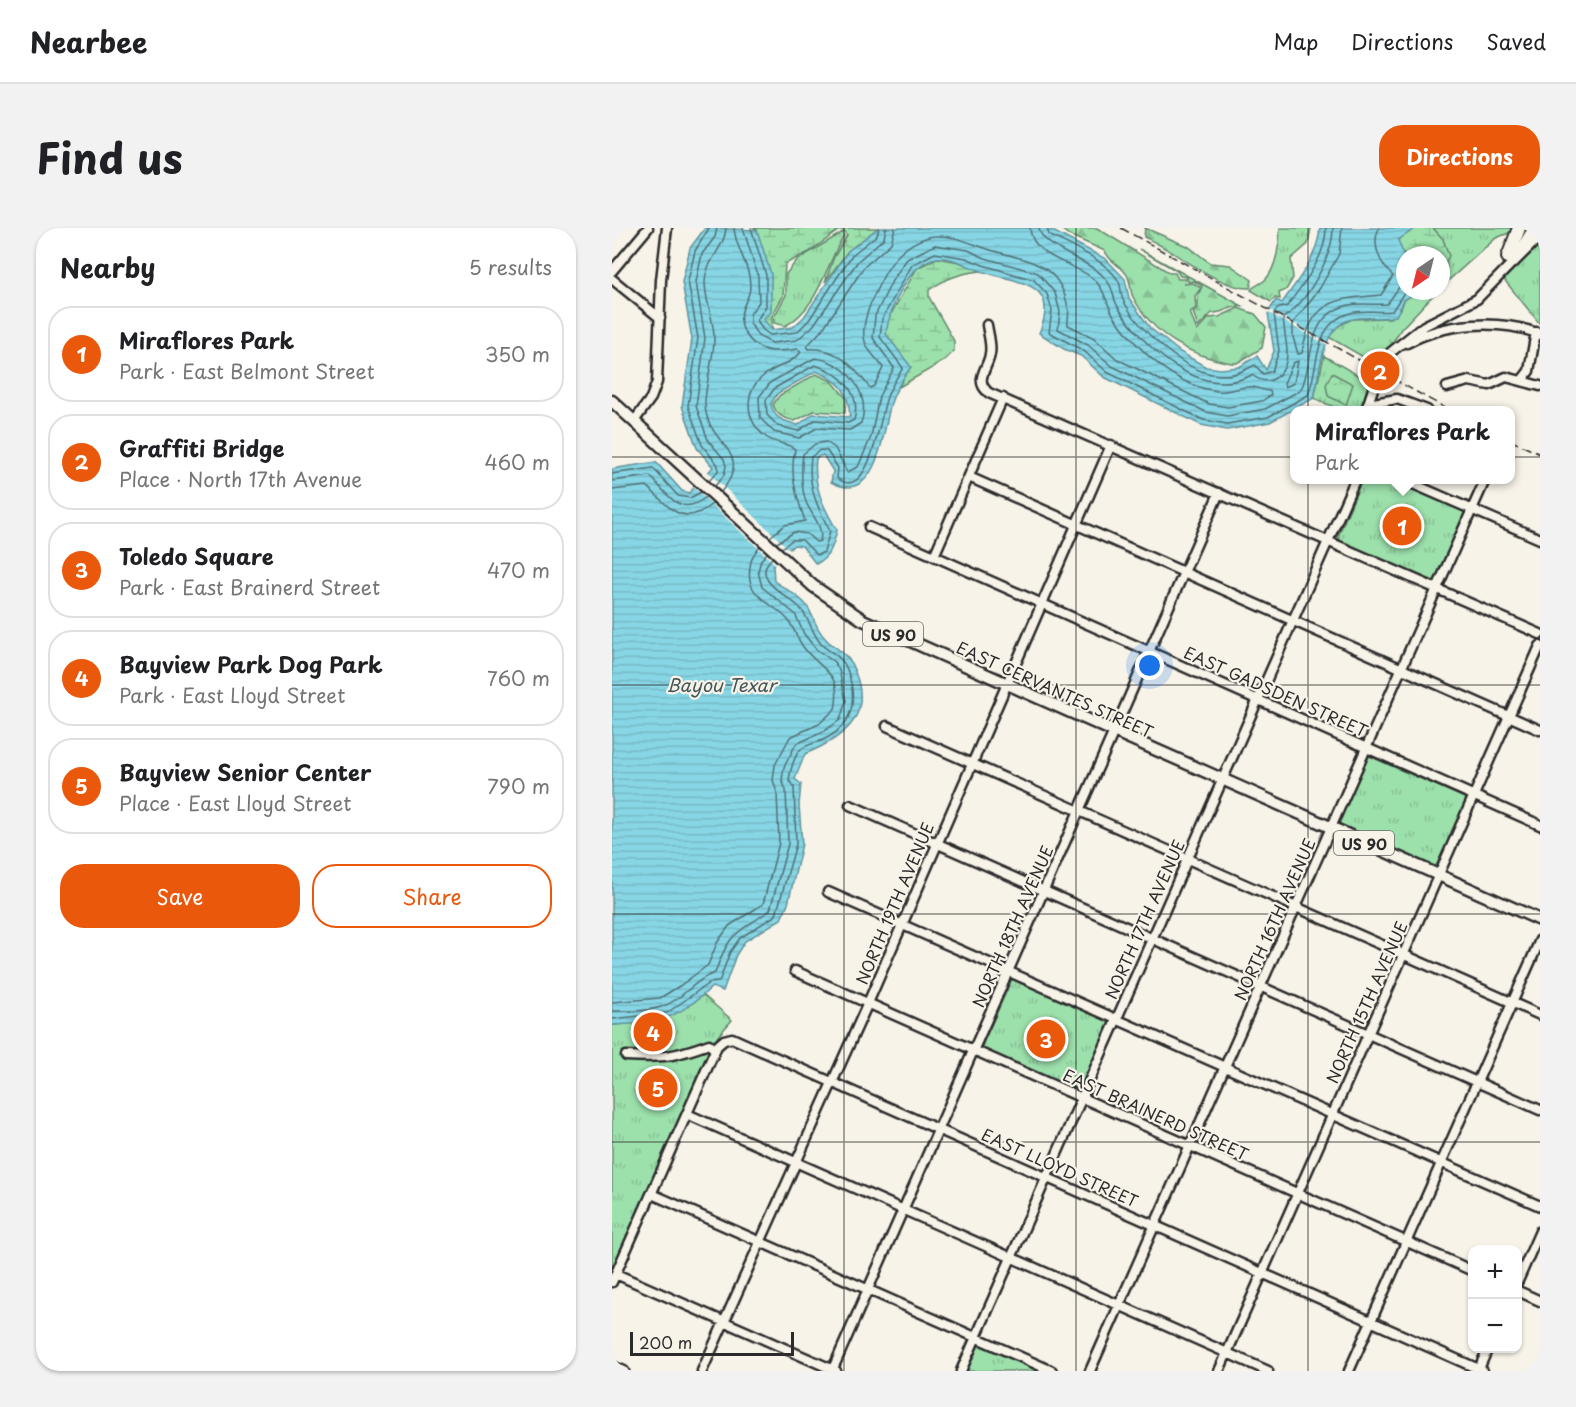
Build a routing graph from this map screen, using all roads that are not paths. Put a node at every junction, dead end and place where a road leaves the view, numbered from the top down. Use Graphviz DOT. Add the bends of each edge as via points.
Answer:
graph roads {
  1 [pos="648,228"];
  2 [pos="668,228"];
  3 [pos="1519,228"];
  4 [pos="1524,228"];
  5 [pos="1536,228"];
  6 [pos="1540,235"];
  7 [pos="1510,260"];
  8 [pos="612,271"];
  9 [pos="612,279"];
  10 [pos="660,318"];
  11 [pos="987,325"];
  12 [pos="1538,333"];
  13 [pos="1391,352"];
  14 [pos="1522,380"];
  15 [pos="1540,386"];
  16 [pos="1447,387"];
  17 [pos="1003,399"];
  18 [pos="612,400"];
  19 [pos="1367,406"];
  20 [pos="1371,406"];
  21 [pos="1414,406"];
  22 [pos="635,420"];
  23 [pos="1111,445"];
  24 [pos="969,477"];
  25 [pos="1353,484"];
  26 [pos="1413,484"];
  27 [pos="1483,484"];
  28 [pos="1219,493"];
  29 [pos="1472,509"];
  30 [pos="1076,525"];
  31 [pos="868,527"];
  32 [pos="1540,539"];
  33 [pos="1328,541"];
  34 [pos="934,556"];
  35 [pos="1184,573"];
  36 [pos="1436,589"];
  37 [pos="1042,604"];
  38 [pos="1293,621"];
  39 [pos="1540,634"];
  40 [pos="1540,646"];
  41 [pos="1150,652"];
  42 [pos="1401,669"];
  43 [pos="1006,684"];
  44 [pos="1258,700"];
  45 [pos="1509,716"];
  46 [pos="887,726"];
  47 [pos="1540,730"];
  48 [pos="1114,732"];
  49 [pos="1366,747"];
  50 [pos="971,763"];
  51 [pos="1223,780"];
  52 [pos="1474,795"];
  53 [pos="850,804"];
  54 [pos="1079,811"];
  55 [pos="1540,825"];
  56 [pos="1330,828"];
  57 [pos="935,842"];
  58 [pos="1187,859"];
  59 [pos="1438,876"];
  60 [pos="1044,891"];
  61 [pos="828,892"];
  62 [pos="1295,907"];
  63 [pos="1540,920"];
  64 [pos="901,924"];
  65 [pos="1152,938"];
  66 [pos="1540,940"];
  67 [pos="1403,955"];
  68 [pos="795,971"];
  69 [pos="1009,971"];
  70 [pos="1260,986"];
  71 [pos="868,1003"];
  72 [pos="1512,1003"];
  73 [pos="1540,1015"];
  74 [pos="1117,1019"];
  75 [pos="1368,1034"];
  76 [pos="715,1050"];
  77 [pos="974,1050"];
  78 [pos="626,1056"];
  79 [pos="1225,1067"];
  80 [pos="1477,1082"];
  81 [pos="832,1083"];
  82 [pos="1082,1098"];
  83 [pos="1540,1110"];
  84 [pos="687,1114"];
  85 [pos="1333,1114"];
  86 [pos="939,1130"];
  87 [pos="1190,1146"];
  88 [pos="795,1161"];
  89 [pos="1442,1162"];
  90 [pos="1047,1178"];
  91 [pos="1298,1193"];
  92 [pos="652,1194"];
  93 [pos="1540,1206"];
  94 [pos="903,1209"];
  95 [pos="1155,1225"];
  96 [pos="1540,1231"];
  97 [pos="759,1241"];
  98 [pos="1407,1242"];
  99 [pos="1011,1257"];
  100 [pos="1468,1269"];
  101 [pos="1522,1272"];
  102 [pos="1263,1273"];
  103 [pos="614,1278"];
  104 [pos="868,1290"];
  105 [pos="1522,1293"];
  106 [pos="1540,1301"];
  107 [pos="1119,1305"];
  108 [pos="724,1321"];
  109 [pos="1371,1321"];
  110 [pos="976,1338"];
  111 [pos="1227,1353"];
  112 [pos="1486,1353"];
  113 [pos="612,1366"];
  114 [pos="833,1370"];
  115 [pos="1481,1370"];
  116 [pos="624,1371"];
  117 [pos="702,1371"];
  118 [pos="961,1371"];
  119 [pos="1052,1371"];
  120 [pos="1090,1371"];
  121 [pos="1219,1371"];
  122 [pos="1268,1371"];
  123 [pos="1349,1371"];
  1 -- 8 [label="street"];
  2 -- 10 [label="street"];
  3 -- 7 [label="highway"];
  4 -- 7 [label="street"];
  5 -- 7 [label="street"];
  6 -- 7 [label="main road"];
  7 -- 13 [label="street" via="1477,299 1424,326"];
  9 -- 10 [label="street"];
  10 -- 22 [label="street" via="657,382"];
  11 -- 17 [label="street" via="991,350 981,383 989,393"];
  12 -- 13 [label="street" via="1502,325 1467,326 1420,337"];
  12 -- 14 [label="street" via="1529,371"];
  13 -- 19 [label="street"];
  14 -- 15 [label="street"];
  14 -- 16 [label="street" via="1506,377 1489,385 1469,381"];
  17 -- 23 [label="street"];
  17 -- 24 [label="street"];
  18 -- 22 [label="main road, EAST CERVANTES STREET / US 90"];
  20 -- 21 [label="street" via="1397,399"];
  22 -- 43 [label="main road, EAST CERVANTES STREET / US 90" via="827,597 863,620"];
  23 -- 28 [label="street"];
  23 -- 30 [label="street, NORTH 19TH AVENUE"];
  24 -- 30 [label="street"];
  24 -- 34 [label="street"];
  25 -- 33 [label="street, NORTH 17TH AVENUE"];
  26 -- 29 [label="street"];
  27 -- 29 [label="street, NORTH 16TH AVENUE"];
  28 -- 33 [label="street"];
  28 -- 35 [label="street, NORTH 18TH AVENUE"];
  29 -- 32 [label="street"];
  29 -- 36 [label="street, NORTH 16TH AVENUE"];
  30 -- 35 [label="street"];
  30 -- 37 [label="street, NORTH 19TH AVENUE"];
  31 -- 34 [label="street, EAST GADSDEN STREET"];
  33 -- 36 [label="street"];
  33 -- 38 [label="street, NORTH 17TH AVENUE"];
  34 -- 37 [label="street, EAST GADSDEN STREET"];
  35 -- 38 [label="street"];
  35 -- 41 [label="street, NORTH 18TH AVENUE"];
  36 -- 39 [label="street"];
  36 -- 42 [label="street, NORTH 16TH AVENUE"];
  37 -- 41 [label="street, EAST GADSDEN STREET"];
  37 -- 43 [label="street, NORTH 19TH AVENUE"];
  38 -- 42 [label="street"];
  38 -- 44 [label="street, NORTH 17TH AVENUE"];
  40 -- 45 [label="street, NORTH 15TH AVENUE"];
  41 -- 44 [label="street, EAST GADSDEN STREET"];
  41 -- 48 [label="street, NORTH 18TH AVENUE"];
  42 -- 45 [label="street"];
  42 -- 49 [label="street, NORTH 16TH AVENUE"];
  43 -- 48 [label="main road, EAST CERVANTES STREET / US 90"];
  43 -- 50 [label="street, NORTH 19TH AVENUE"];
  44 -- 49 [label="street, EAST GADSDEN STREET"];
  44 -- 51 [label="street, NORTH 17TH AVENUE"];
  45 -- 47 [label="street"];
  45 -- 52 [label="street, NORTH 15TH AVENUE"];
  46 -- 50 [label="street"];
  48 -- 51 [label="main road, EAST CERVANTES STREET / US 90"];
  48 -- 54 [label="street, NORTH 18TH AVENUE"];
  49 -- 52 [label="street, EAST GADSDEN STREET"];
  49 -- 56 [label="street, NORTH 16TH AVENUE"];
  50 -- 54 [label="street"];
  50 -- 57 [label="street, NORTH 19TH AVENUE"];
  51 -- 56 [label="main road, EAST CERVANTES STREET / US 90"];
  51 -- 58 [label="street, NORTH 17TH AVENUE"];
  52 -- 55 [label="street, EAST GADSDEN STREET"];
  52 -- 59 [label="street, NORTH 15TH AVENUE"];
  53 -- 57 [label="street"];
  54 -- 58 [label="street"];
  54 -- 60 [label="street, NORTH 18TH AVENUE"];
  56 -- 59 [label="main road, EAST CERVANTES STREET / US 90"];
  56 -- 62 [label="street, NORTH 16TH AVENUE"];
  57 -- 60 [label="street"];
  57 -- 64 [label="street, NORTH 19TH AVENUE"];
  58 -- 62 [label="street"];
  58 -- 65 [label="street, NORTH 17TH AVENUE"];
  59 -- 63 [label="main road, EAST CERVANTES STREET / US 90"];
  59 -- 67 [label="street, NORTH 15TH AVENUE"];
  60 -- 65 [label="street"];
  60 -- 69 [label="street, NORTH 18TH AVENUE"];
  61 -- 64 [label="street"];
  62 -- 67 [label="street"];
  62 -- 70 [label="street, NORTH 16TH AVENUE"];
  64 -- 69 [label="street"];
  64 -- 71 [label="street, NORTH 19TH AVENUE"];
  65 -- 70 [label="street"];
  65 -- 74 [label="street, NORTH 17TH AVENUE"];
  66 -- 72 [label="street"];
  67 -- 72 [label="street"];
  67 -- 75 [label="street, NORTH 15TH AVENUE"];
  68 -- 71 [label="street, EAST BRAINERD STREET"];
  69 -- 74 [label="street"];
  69 -- 77 [label="street, NORTH 18TH AVENUE"];
  70 -- 75 [label="street"];
  70 -- 79 [label="street, NORTH 16TH AVENUE"];
  71 -- 77 [label="street, EAST BRAINERD STREET"];
  71 -- 81 [label="street, NORTH 19TH AVENUE"];
  72 -- 73 [label="street"];
  72 -- 80 [label="street"];
  74 -- 79 [label="street"];
  74 -- 82 [label="street, NORTH 17TH AVENUE"];
  75 -- 80 [label="street"];
  75 -- 85 [label="street, NORTH 15TH AVENUE"];
  76 -- 78 [label="street, EAST LLOYD STREET" via="709,1044 684,1055"];
  76 -- 81 [label="street, EAST LLOYD STREET" via="719,1042 732,1038"];
  76 -- 84 [label="street"];
  77 -- 82 [label="street, EAST BRAINERD STREET"];
  77 -- 86 [label="street, NORTH 18TH AVENUE"];
  79 -- 85 [label="street"];
  79 -- 87 [label="street, NORTH 16TH AVENUE"];
  80 -- 83 [label="street"];
  80 -- 89 [label="street"];
  81 -- 86 [label="street, EAST LLOYD STREET"];
  81 -- 88 [label="street, NORTH 19TH AVENUE"];
  82 -- 87 [label="street, EAST BRAINERD STREET"];
  82 -- 90 [label="street, NORTH 17TH AVENUE"];
  84 -- 88 [label="street"];
  84 -- 92 [label="street"];
  85 -- 89 [label="street"];
  85 -- 91 [label="street, NORTH 15TH AVENUE"];
  86 -- 90 [label="street, EAST LLOYD STREET"];
  86 -- 94 [label="street, NORTH 18TH AVENUE"];
  87 -- 91 [label="street, EAST BRAINERD STREET"];
  87 -- 95 [label="street, NORTH 16TH AVENUE"];
  88 -- 94 [label="street"];
  88 -- 97 [label="street, NORTH 19TH AVENUE"];
  89 -- 93 [label="street"];
  89 -- 98 [label="street"];
  90 -- 95 [label="street, EAST LLOYD STREET"];
  90 -- 99 [label="street, NORTH 17TH AVENUE"];
  91 -- 98 [label="street, EAST BRAINERD STREET"];
  91 -- 102 [label="street, NORTH 15TH AVENUE"];
  92 -- 97 [label="street"];
  92 -- 103 [label="street"];
  94 -- 99 [label="street"];
  94 -- 104 [label="street, NORTH 18TH AVENUE"];
  95 -- 102 [label="street, EAST LLOYD STREET"];
  95 -- 107 [label="street, NORTH 16TH AVENUE"];
  96 -- 101 [label="street"];
  97 -- 104 [label="street"];
  97 -- 108 [label="street, NORTH 19TH AVENUE"];
  98 -- 100 [label="street, EAST BRAINERD STREET"];
  98 -- 109 [label="street"];
  99 -- 107 [label="street"];
  99 -- 110 [label="street, NORTH 17TH AVENUE"];
  102 -- 109 [label="street, EAST LLOYD STREET"];
  102 -- 111 [label="street, NORTH 15TH AVENUE"];
  103 -- 108 [label="street"];
  104 -- 110 [label="street"];
  104 -- 114 [label="street, NORTH 18TH AVENUE"];
  105 -- 106 [label="street"];
  107 -- 111 [label="street"];
  107 -- 120 [label="street, NORTH 16TH AVENUE"];
  108 -- 114 [label="street"];
  108 -- 117 [label="street, NORTH 19TH AVENUE"];
  109 -- 115 [label="street, EAST LLOYD STREET"];
  109 -- 123 [label="street"];
  110 -- 118 [label="street, NORTH 17TH AVENUE"];
  110 -- 119 [label="street"];
  111 -- 121 [label="street, NORTH 15TH AVENUE"];
  111 -- 122 [label="street"];
  112 -- 115 [label="street"];
  113 -- 116 [label="street"];
}
